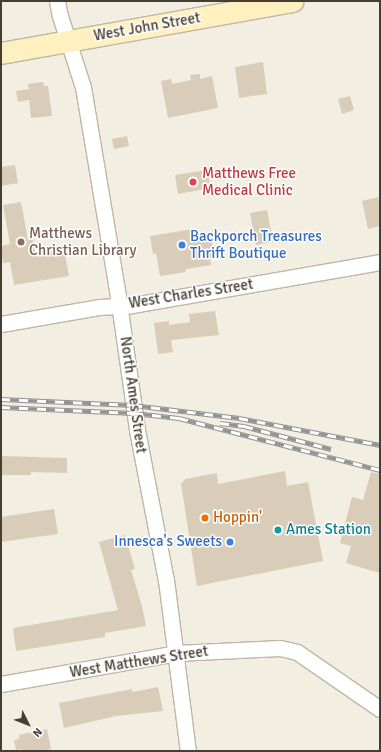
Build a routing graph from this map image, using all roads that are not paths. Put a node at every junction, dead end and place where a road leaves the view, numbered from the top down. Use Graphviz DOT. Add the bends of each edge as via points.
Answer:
graph roads {
  1 [pos="57,1"];
  2 [pos="292,1"];
  3 [pos="68,41"];
  4 [pos="1,53"];
  5 [pos="380,262"];
  6 [pos="120,306"];
  7 [pos="1,324"];
  8 [pos="176,653"];
  9 [pos="1,684"];
  10 [pos="380,709"];
  11 [pos="188,751"];
  1 -- 3 [label="street, North Ames Street"];
  2 -- 3 [label="main road, West John Street"];
  3 -- 4 [label="main road, West John Street"];
  3 -- 6 [label="street, North Ames Street" via="83,87"];
  5 -- 6 [label="street, West Charles Street"];
  6 -- 7 [label="street, West Charles Street" via="99,307"];
  6 -- 8 [label="street, North Ames Street" via="136,430 166,580"];
  8 -- 9 [label="street, West Matthews Street"];
  8 -- 10 [label="street, West Matthews Street" via="280,648 297,652"];
  8 -- 11 [label="street, North Ames Street"];
}
